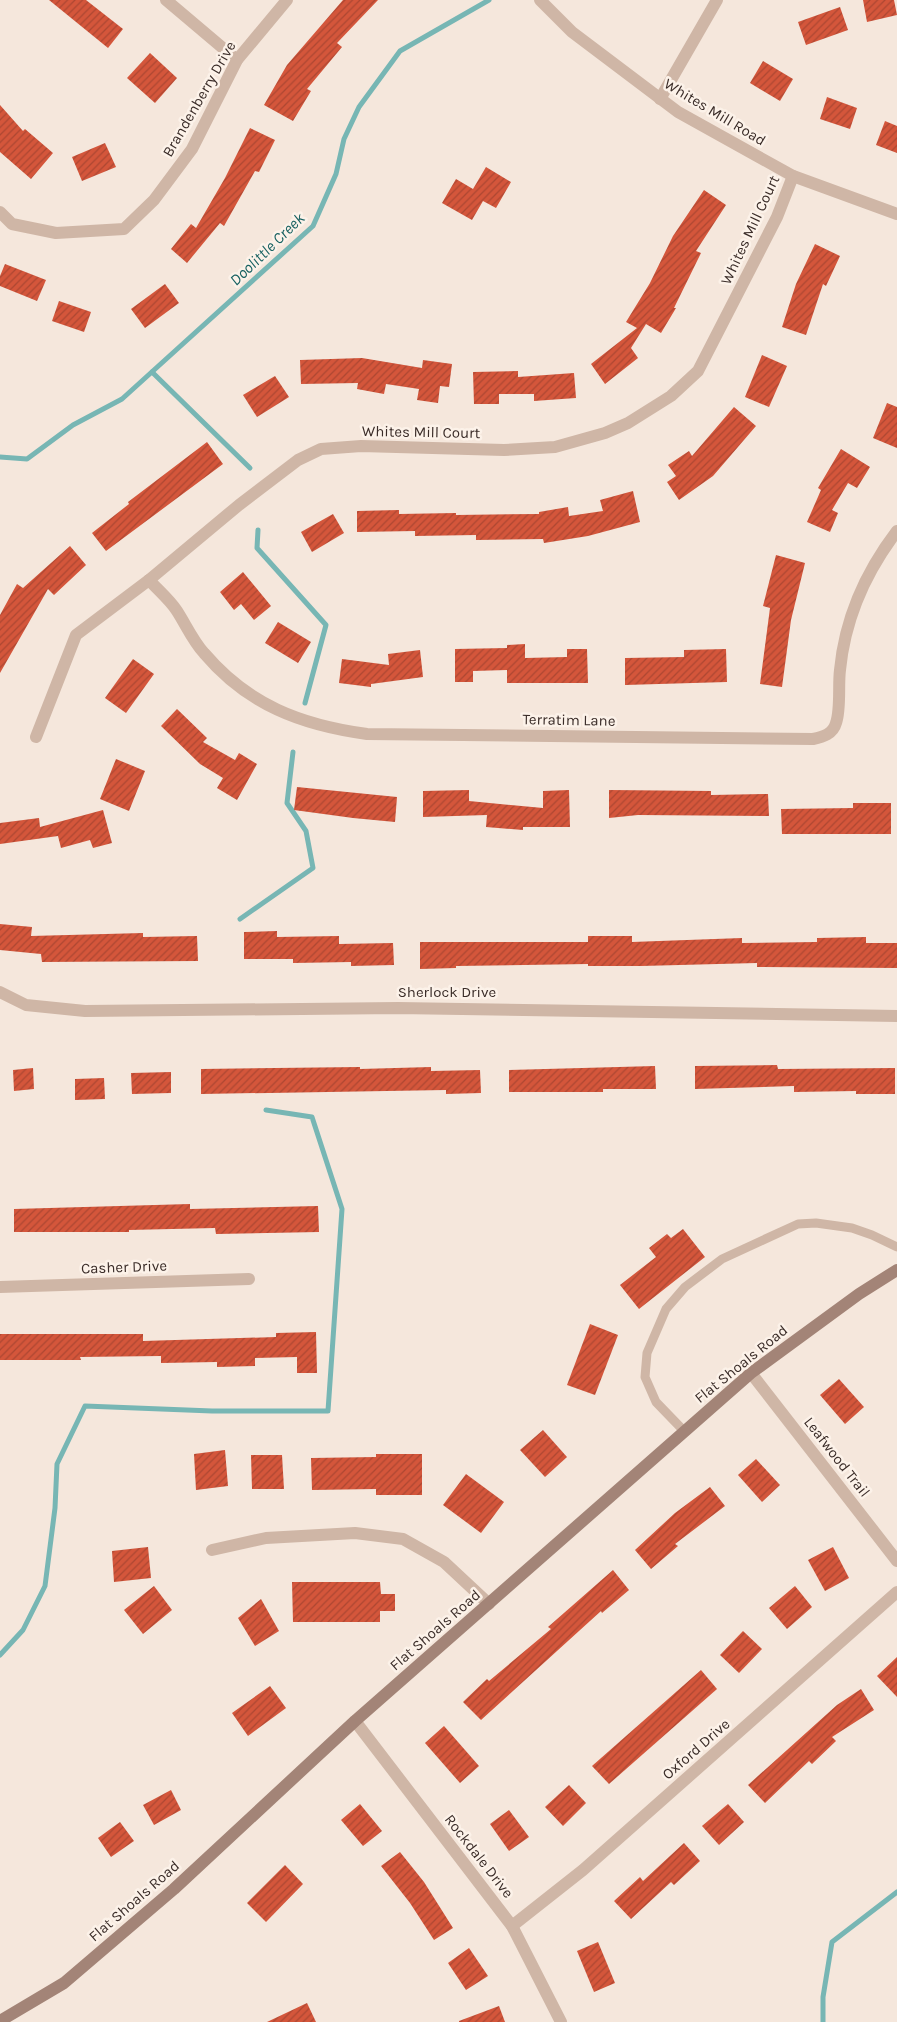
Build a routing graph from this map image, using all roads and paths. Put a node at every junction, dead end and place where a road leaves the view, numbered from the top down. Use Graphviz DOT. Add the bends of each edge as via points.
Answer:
graph roads {
  1 [pos="166,0"];
  2 [pos="287,0"];
  3 [pos="540,0"];
  4 [pos="717,0"];
  5 [pos="237,60"];
  6 [pos="660,99"];
  7 [pos="793,176"];
  8 [pos="0,212"];
  9 [pos="897,214"];
  10 [pos="897,531"];
  11 [pos="149,580"];
  12 [pos="36,737"];
  13 [pos="0,992"];
  14 [pos="897,1016"];
  15 [pos="897,1247"];
  16 [pos="897,1270"];
  17 [pos="249,1279"];
  18 [pos="0,1286"];
  19 [pos="751,1374"];
  20 [pos="684,1431"];
  21 [pos="212,1550"];
  22 [pos="897,1562"];
  23 [pos="897,1592"];
  24 [pos="489,1604"];
  25 [pos="355,1721"];
  26 [pos="512,1926"];
  27 [pos="0,2021"];
  28 [pos="561,2022"];
  1 -- 5 [label="street"];
  2 -- 5 [label="street, Brandenberry Drive"];
  3 -- 6 [label="street, Whites Mill Road" via="572,32"];
  4 -- 6 [label="street"];
  5 -- 8 [label="street, Brandenberry Drive" via="192,148 154,200 124,229 56,233 12,224"];
  6 -- 7 [label="street, Whites Mill Road"];
  7 -- 9 [label="street, Whites Mill Road"];
  7 -- 11 [label="street, Whites Mill Court" via="777,217 698,371 650,411 605,433 555,447 504,450 361,446 321,450 298,460"];
  10 -- 11 [label="street, Terratim Lane" via="869,573 849,620 840,670 836,724 826,736 813,739 367,734 331,729 283,713 239,687 202,652 176,609"];
  11 -- 12 [label="street, Whites Mill Court" via="76,635"];
  13 -- 14 [label="street, Sherlock Drive" via="26,1005 86,1011 398,1008"];
  15 -- 20 [label="lane" via="852,1228 798,1224 722,1259 685,1287 666,1309 647,1353 645,1377 656,1402"];
  16 -- 19 [label="main road, Flat Shoals Road"];
  17 -- 18 [label="street, Casher Drive"];
  19 -- 20 [label="main road, Flat Shoals Road"];
  19 -- 22 [label="street, Leafwood Trail"];
  20 -- 24 [label="main road, Flat Shoals Road"];
  21 -- 24 [label="street" via="266,1538 354,1533 403,1539 444,1562"];
  23 -- 26 [label="street, Oxford Drive" via="583,1870"];
  24 -- 25 [label="main road, Flat Shoals Road"];
  25 -- 26 [label="street, Rockdale Drive"];
  25 -- 27 [label="main road, Flat Shoals Road" via="174,1889 64,1983"];
  26 -- 28 [label="street, Rockdale Drive"];
}
